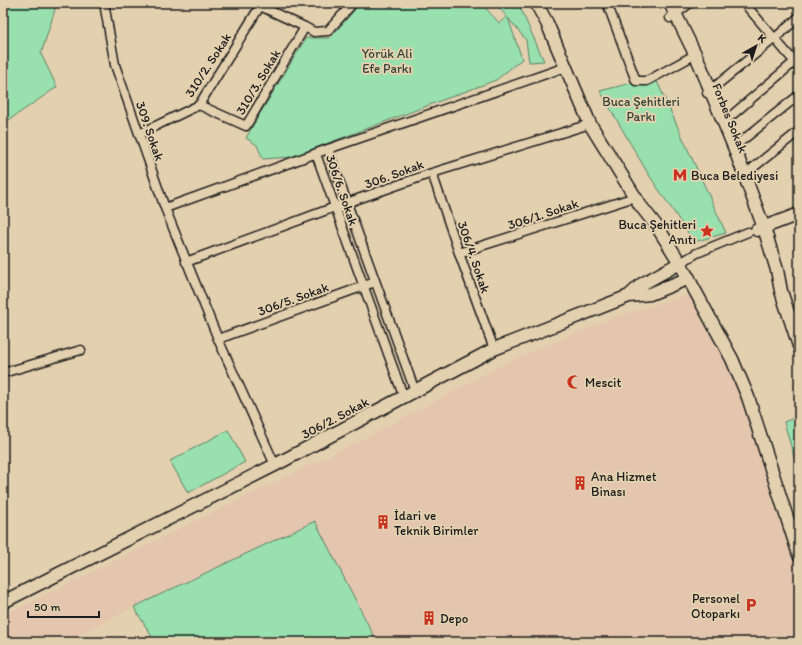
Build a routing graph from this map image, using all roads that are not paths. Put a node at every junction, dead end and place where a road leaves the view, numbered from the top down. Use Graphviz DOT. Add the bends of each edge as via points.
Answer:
graph roads {
  1 [pos="104,3"];
  2 [pos="353,3"];
  3 [pos="536,3"];
  4 [pos="608,3"];
  5 [pos="662,3"];
  6 [pos="670,3"];
  7 [pos="690,3"];
  8 [pos="744,3"];
  9 [pos="259,4"];
  10 [pos="673,17"];
  11 [pos="799,17"];
  12 [pos="305,27"];
  13 [pos="775,38"];
  14 [pos="689,58"];
  15 [pos="797,62"];
  16 [pos="566,67"];
  17 [pos="708,93"];
  18 [pos="799,95"];
  19 [pos="199,105"];
  20 [pos="724,122"];
  21 [pos="590,124"];
  22 [pos="799,131"];
  23 [pos="139,134"];
  24 [pos="734,148"];
  25 [pos="328,149"];
  26 [pos="316,154"];
  27 [pos="432,173"];
  28 [pos="744,175"];
  29 [pos="635,197"];
  30 [pos="347,203"];
  31 [pos="335,207"];
  32 [pos="165,208"];
  33 [pos="799,214"];
  34 [pos="756,230"];
  35 [pos="459,253"];
  36 [pos="186,262"];
  37 [pos="680,263"];
  38 [pos="689,278"];
  39 [pos="376,282"];
  40 [pos="363,286"];
  41 [pos="629,296"];
  42 [pos="797,332"];
  43 [pos="218,339"];
  44 [pos="799,346"];
  45 [pos="494,349"];
  46 [pos="81,350"];
  47 [pos="3,373"];
  48 [pos="415,391"];
  49 [pos="404,398"];
  50 [pos="275,465"];
  51 [pos="799,555"];
  52 [pos="3,602"];
  1 -- 23 [label="street, 309. Sokak" via="115,65"];
  2 -- 12 [label="street" via="328,31 314,32"];
  3 -- 16 [label="main road"];
  4 -- 14 [label="street" via="636,81 647,81"];
  5 -- 10 [label="main road, Forbes Sokak"];
  6 -- 10 [label="main road, Forbes Sokak"];
  7 -- 10 [label="street"];
  8 -- 13 [label="street"];
  9 -- 12 [label="street"];
  9 -- 19 [label="street, 310/2. Sokak"];
  10 -- 14 [label="main road, Forbes Sokak"];
  10 -- 17 [label="main road, Forbes Sokak" via="698,60"];
  11 -- 13 [label="street"];
  12 -- 19 [label="street, 310/3. Sokak" via="246,126"];
  13 -- 15 [label="street"];
  13 -- 17 [label="street"];
  14 -- 17 [label="main road, Forbes Sokak"];
  15 -- 20 [label="street"];
  16 -- 21 [label="main road"];
  16 -- 25 [label="street"];
  17 -- 20 [label="main road, Forbes Sokak"];
  17 -- 34 [label="main road, Forbes Sokak"];
  18 -- 24 [label="street"];
  19 -- 23 [label="street, 310/2. Sokak"];
  20 -- 24 [label="main road, Forbes Sokak"];
  21 -- 27 [label="street, 306. Sokak"];
  21 -- 29 [label="main road"];
  22 -- 28 [label="street"];
  23 -- 32 [label="street, 309. Sokak"];
  24 -- 28 [label="main road, Forbes Sokak"];
  25 -- 26 [label="street, 306/6. Sokak"];
  25 -- 30 [label="street, 306/6. Sokak"];
  26 -- 31 [label="street, 306/6. Sokak"];
  26 -- 32 [label="street"];
  27 -- 30 [label="street, 306. Sokak"];
  27 -- 35 [label="street, 306/4. Sokak"];
  28 -- 34 [label="main road, Forbes Sokak"];
  29 -- 35 [label="street, 306/1. Sokak"];
  29 -- 37 [label="main road"];
  30 -- 31 [label="street, 306. Sokak"];
  30 -- 39 [label="street, 306/6. Sokak"];
  31 -- 36 [label="street, 306. Sokak"];
  31 -- 40 [label="street, 306/6. Sokak"];
  32 -- 36 [label="street, 309. Sokak"];
  33 -- 34 [label="main road"];
  34 -- 37 [label="street" via="697,253"];
  34 -- 42 [label="main road, Forbes Sokak" via="777,270 781,292"];
  35 -- 45 [label="street, 306/4. Sokak"];
  36 -- 43 [label="street, 309. Sokak"];
  37 -- 38 [label="main road"];
  37 -- 41 [label="main road, 306/2. Sokak" via="642,284"];
  38 -- 41 [label="main road" via="650,294"];
  38 -- 51 [label="main road" via="732,359 748,397"];
  39 -- 40 [label="street, 306/5. Sokak"];
  39 -- 48 [label="street, 306/6. Sokak"];
  40 -- 43 [label="street, 306/5. Sokak"];
  40 -- 49 [label="street, 306/6. Sokak"];
  41 -- 45 [label="main road, 306/2. Sokak"];
  42 -- 44 [label="main road, Forbes Sokak"];
  43 -- 50 [label="street, 309. Sokak"];
  45 -- 48 [label="main road, 306/2. Sokak"];
  46 -- 47 [label="street"];
  48 -- 49 [label="main road, 306/2. Sokak"];
  49 -- 50 [label="main road, 306/2. Sokak"];
  50 -- 52 [label="main road, 306/2. Sokak"];
}
